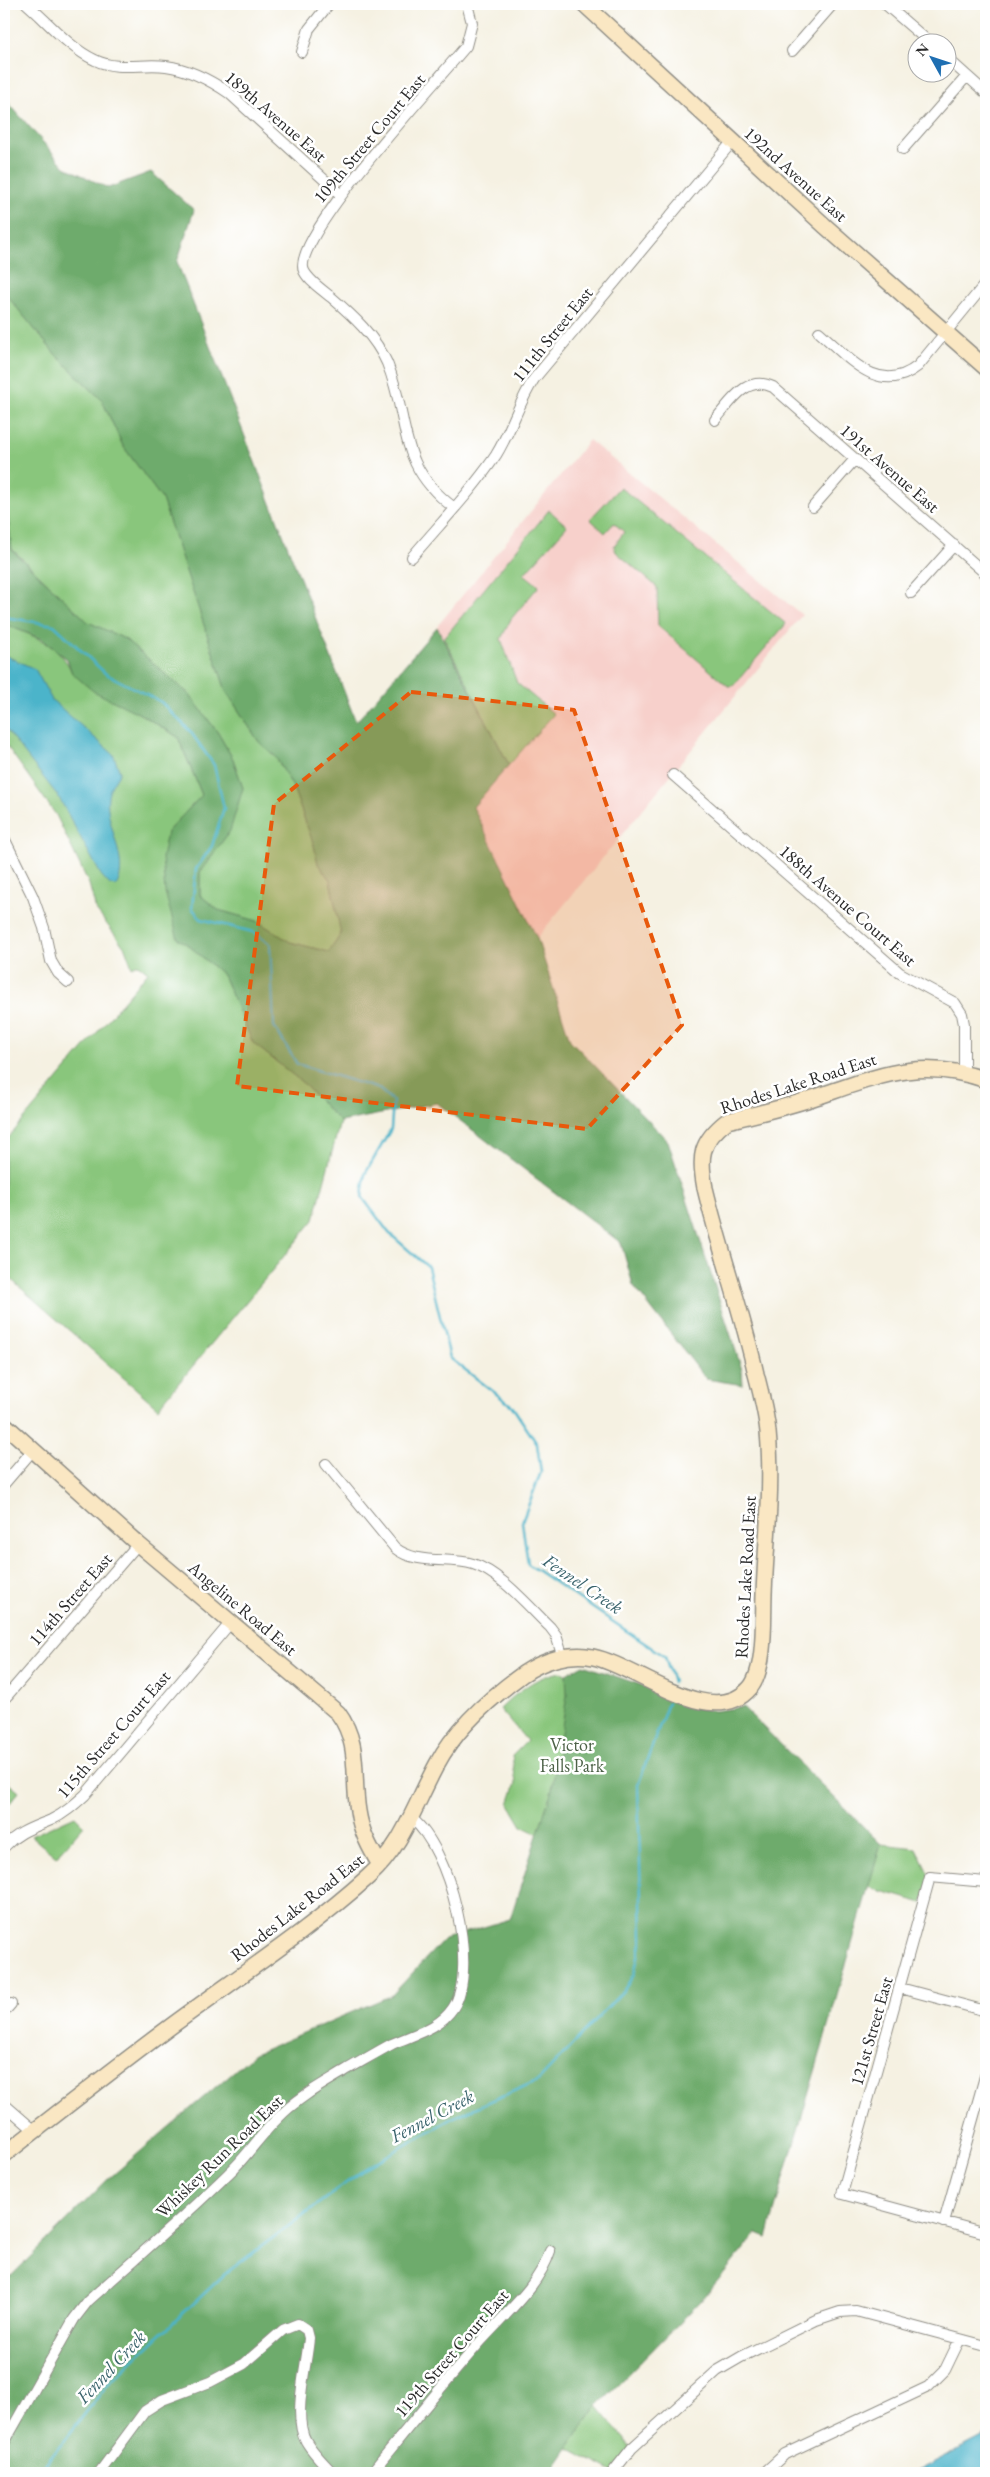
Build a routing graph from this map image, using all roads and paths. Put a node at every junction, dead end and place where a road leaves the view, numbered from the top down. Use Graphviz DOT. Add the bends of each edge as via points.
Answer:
graph roads {
  1 [pos="27,4"];
  2 [pos="329,4"];
  3 [pos="467,4"];
  4 [pos="584,4"];
  5 [pos="833,4"];
  6 [pos="885,4"];
  7 [pos="917,32"];
  8 [pos="302,52"];
  9 [pos="792,52"];
  10 [pos="958,68"];
  11 [pos="966,76"];
  12 [pos="986,93"];
  13 [pos="732,142"];
  14 [pos="903,149"];
  15 [pos="340,194"];
  16 [pos="986,283"];
  17 [pos="818,332"];
  18 [pos="945,332"];
  19 [pos="986,368"];
  20 [pos="715,420"];
  21 [pos="855,459"];
  22 [pos="453,507"];
  23 [pos="813,507"];
  24 [pos="954,545"];
  25 [pos="412,557"];
  26 [pos="986,574"];
  27 [pos="911,593"];
  28 [pos="673,775"];
  29 [pos="4,840"];
  30 [pos="68,982"];
  31 [pos="964,1072"];
  32 [pos="986,1080"];
  33 [pos="4,1424"];
  34 [pos="33,1450"];
  35 [pos="326,1464"];
  36 [pos="4,1484"];
  37 [pos="138,1544"];
  38 [pos="232,1621"];
  39 [pos="564,1658"];
  40 [pos="6,1698"];
  41 [pos="412,1819"];
  42 [pos="4,1848"];
  43 [pos="380,1865"];
  44 [pos="986,1882"];
  45 [pos="900,1988"];
  46 [pos="986,2012"];
  47 [pos="986,2073"];
  48 [pos="4,2104"];
  49 [pos="35,2131"];
  50 [pos="4,2155"];
  51 [pos="944,2222"];
  52 [pos="986,2233"];
  53 [pos="550,2250"];
  54 [pos="960,2339"];
  55 [pos="986,2346"];
  56 [pos="4,2443"];
  57 [pos="99,2473"];
  58 [pos="333,2473"];
  59 [pos="371,2473"];
  60 [pos="612,2473"];
  61 [pos="764,2473"];
  1 -- 15 [label="street, 189th Avenue East" via="95,60 126,66 166,66 213,82"];
  2 -- 8 [label="street" via="309,29"];
  3 -- 15 [label="street, 109th Street Court East" via="472,23 466,46"];
  4 -- 13 [label="street, 192nd Avenue East"];
  5 -- 9 [label="street"];
  6 -- 7 [label="street"];
  10 -- 11 [label="street"];
  11 -- 12 [label="street"];
  11 -- 14 [label="street"];
  13 -- 18 [label="street, 192nd Avenue East"];
  13 -- 22 [label="street, 111th Street East" via="534,380 523,395 509,431 494,457"];
  15 -- 22 [label="street, 109th Street Court East" via="311,242 302,262 304,270 351,314 376,343 393,378 403,432 416,465 435,491"];
  16 -- 18 [label="street"];
  17 -- 18 [label="street" via="867,372 891,378 911,372"];
  18 -- 19 [label="street, 192nd Avenue East"];
  20 -- 21 [label="street, 191st Avenue East" via="744,388 750,384 765,383"];
  21 -- 23 [label="street"];
  21 -- 24 [label="street, 191st Avenue East"];
  22 -- 25 [label="street, 111th Street East"];
  24 -- 26 [label="street, 191st Avenue East"];
  24 -- 27 [label="street"];
  28 -- 31 [label="street, 188th Avenue Court East" via="900,973 955,1003 964,1024"];
  29 -- 30 [label="street" via="33,897 51,961 58,974"];
  31 -- 32 [label="street, Rhodes Lake Road East"];
  31 -- 39 [label="street, Rhodes Lake Road East" via="934,1068 895,1072 727,1121 710,1137 703,1148 706,1188 752,1354 768,1429 770,1466 763,1635 756,1677 739,1697 724,1702 704,1702 646,1680 615,1663 591,1656"];
  33 -- 34 [label="street, Angeline Road East"];
  34 -- 36 [label="street"];
  34 -- 37 [label="street, Angeline Road East"];
  35 -- 39 [label="street" via="396,1548 411,1556 461,1562 487,1569 550,1627 556,1634"];
  37 -- 38 [label="street, Angeline Road East"];
  37 -- 40 [label="street, 114th Street East"];
  38 -- 42 [label="street, 115th Street Court East" via="70,1810 24,1830"];
  38 -- 43 [label="street, Angeline Road East" via="345,1722 354,1748 363,1833"];
  39 -- 41 [label="street, Rhodes Lake Road East" via="546,1661 527,1672 457,1734 436,1766"];
  41 -- 43 [label="street, Rhodes Lake Road East"];
  41 -- 56 [label="street, Whiskey Run Road East" via="431,1841 455,1906 464,1963 460,1995 453,2008 432,2027 332,2078 286,2110 228,2175 88,2301 74,2319"];
  43 -- 49 [label="street, Rhodes Lake Road East" via="278,1948"];
  44 -- 45 [label="street, 121st Street East" via="930,1876"];
  45 -- 46 [label="street"];
  45 -- 51 [label="street, 121st Street East" via="842,2194"];
  47 -- 51 [label="street"];
  48 -- 49 [label="street"];
  49 -- 50 [label="street, Rhodes Lake Road East"];
  51 -- 52 [label="street"];
  53 -- 59 [label="street, 119th Street Court East" via="544,2268 529,2287"];
  54 -- 55 [label="street"];
  54 -- 60 [label="street" via="856,2311 840,2312 816,2320 717,2372 632,2448"];
  54 -- 61 [label="street" via="945,2370 928,2387 785,2454"];
  57 -- 58 [label="street" via="145,2412 155,2404 244,2364 283,2330 298,2324 307,2330 309,2338 301,2404 303,2433"];
}
